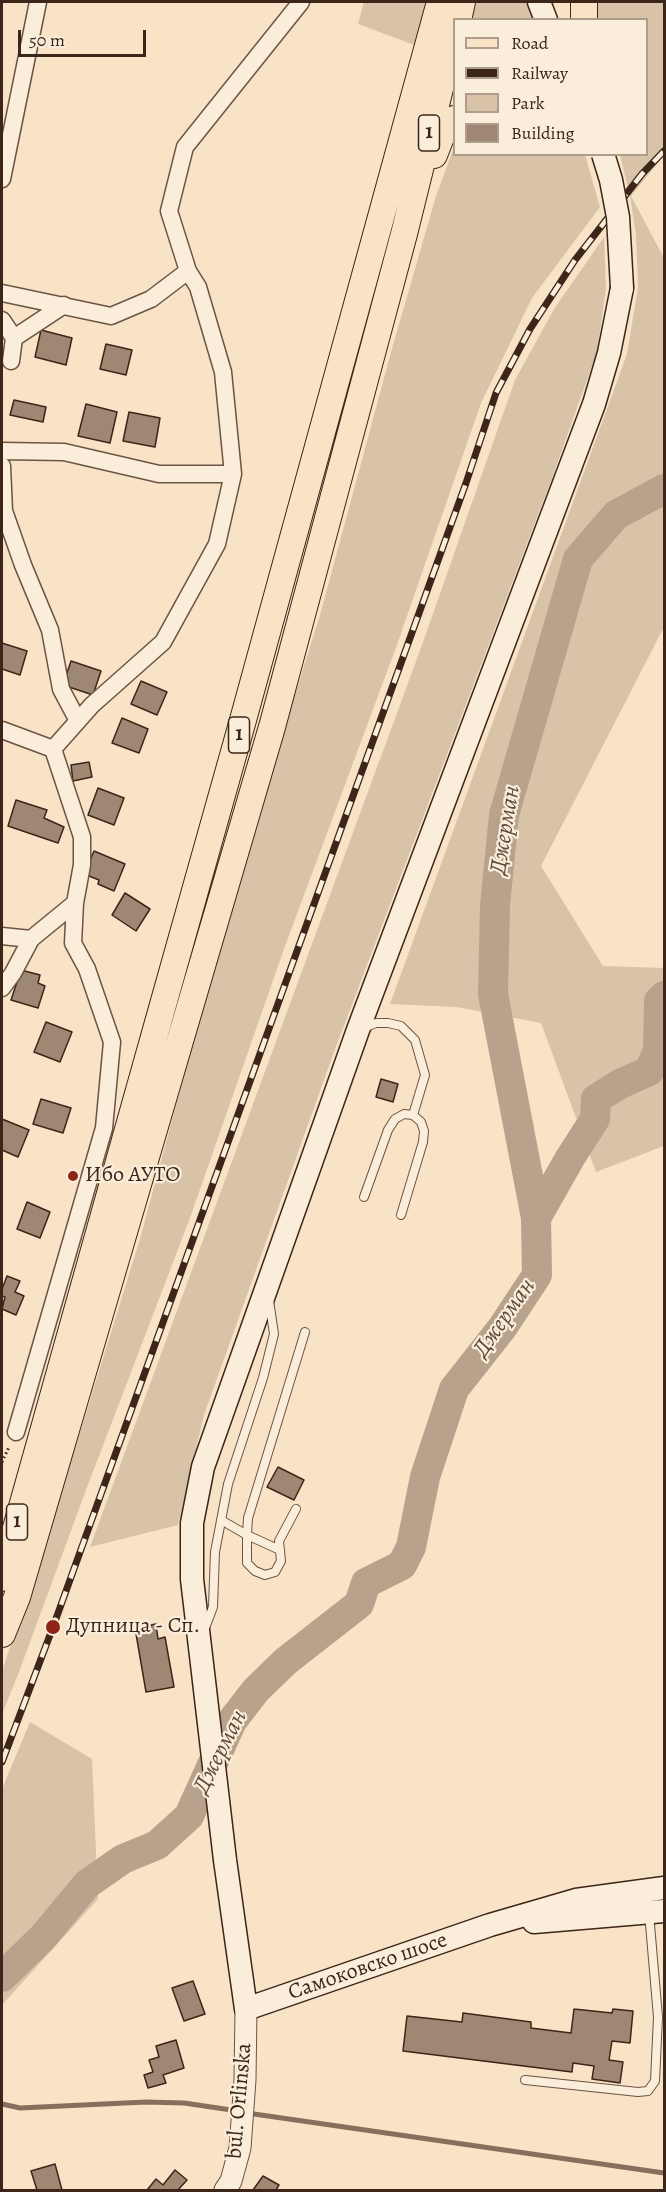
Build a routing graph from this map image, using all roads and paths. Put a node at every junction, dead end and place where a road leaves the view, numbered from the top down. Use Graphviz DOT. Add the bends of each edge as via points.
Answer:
graph roads {
  1 [pos="38,2"];
  2 [pos="301,2"];
  3 [pos="440,2"];
  4 [pos="462,2"];
  5 [pos="539,2"];
  6 [pos="584,2"];
  7 [pos="458,18"];
  8 [pos="545,18"];
  9 [pos="584,18"];
  10 [pos="453,36"];
  11 [pos="453,120"];
  12 [pos="604,156"];
  13 [pos="2,179"];
  14 [pos="404,234"];
  15 [pos="188,271"];
  16 [pos="2,293"];
  17 [pos="64,305"];
  18 [pos="2,320"];
  19 [pos="14,338"];
  20 [pos="11,361"];
  21 [pos="2,451"];
  22 [pos="2,466"];
  23 [pos="233,474"];
  24 [pos="78,721"];
  25 [pos="2,730"];
  26 [pos="53,749"];
  27 [pos="75,903"];
  28 [pos="2,936"];
  29 [pos="31,939"];
  30 [pos="2,988"];
  31 [pos="358,1030"];
  32 [pos="412,1115"];
  33 [pos="364,1197"];
  34 [pos="401,1215"];
  35 [pos="266,1285"];
  36 [pos="305,1332"];
  37 [pos="16,1432"];
  38 [pos="296,1509"];
  39 [pos="221,1520"];
  40 [pos="247,1535"];
  41 [pos="280,1550"];
  42 [pos="2,1578"];
  43 [pos="2,1634"];
  44 [pos="199,1652"];
  45 [pos="664,1888"];
  46 [pos="657,1911"];
  47 [pos="490,1925"];
  48 [pos="246,2009"];
  49 [pos="525,2080"];
  50 [pos="225,2190"];
  1 -- 13 [label="street"];
  2 -- 15 [label="street" via="185,147 169,211"];
  3 -- 42 [label="main road, 1"];
  4 -- 7 [label="main road"];
  5 -- 8 [label="main road"];
  6 -- 9 [label="main road"];
  10 -- 14 [label="main road, 1"];
  11 -- 14 [label="main road" via="441,137"];
  12 -- 31 [label="main road, bridge" via="618,217 622,288 609,353 594,404"];
  14 -- 43 [label="main road, 1" via="272,727 20,1585"];
  15 -- 17 [label="street" via="151,299 111,316"];
  15 -- 23 [label="street" via="198,287 223,372"];
  16 -- 17 [label="street"];
  17 -- 19 [label="street"];
  18 -- 19 [label="street"];
  19 -- 20 [label="street"];
  21 -- 23 [label="street" via="64,452 159,474"];
  22 -- 24 [label="street" via="4,511 50,630 61,689"];
  23 -- 24 [label="street" via="217,544 163,642"];
  24 -- 26 [label="street"];
  25 -- 26 [label="street"];
  26 -- 27 [label="street" via="82,837"];
  27 -- 29 [label="street"];
  27 -- 37 [label="street" via="73,943 87,969 112,1042 105,1117"];
  28 -- 29 [label="street"];
  29 -- 30 [label="street"];
  31 -- 32 [label="lane" via="388,1023 401,1026 415,1040 425,1075"];
  31 -- 35 [label="main road"];
  32 -- 33 [label="lane" via="395,1119 388,1130"];
  32 -- 34 [label="lane" via="424,1131"];
  35 -- 39 [label="lane" via="274,1334"];
  35 -- 44 [label="main road" via="203,1467 196,1501 192,1579"];
  36 -- 40 [label="lane" via="248,1518"];
  38 -- 41 [label="lane" via="279,1541"];
  39 -- 40 [label="lane"];
  39 -- 44 [label="lane" via="215,1552 213,1607"];
  40 -- 41 [label="lane"];
  40 -- 41 [label="lane" via="247,1563 255,1571 265,1575 275,1572 281,1561"];
  44 -- 48 [label="main road"];
  45 -- 47 [label="main road, Самоковско шосе" via="576,1900"];
  46 -- 47 [label="main road, Самоковско шосе"];
  46 -- 49 [label="lane" via="655,2080 648,2091"];
  47 -- 48 [label="main road, Самоковско шосе"];
  48 -- 50 [label="street, bul. Orlinska" via="240,2148"];
}
